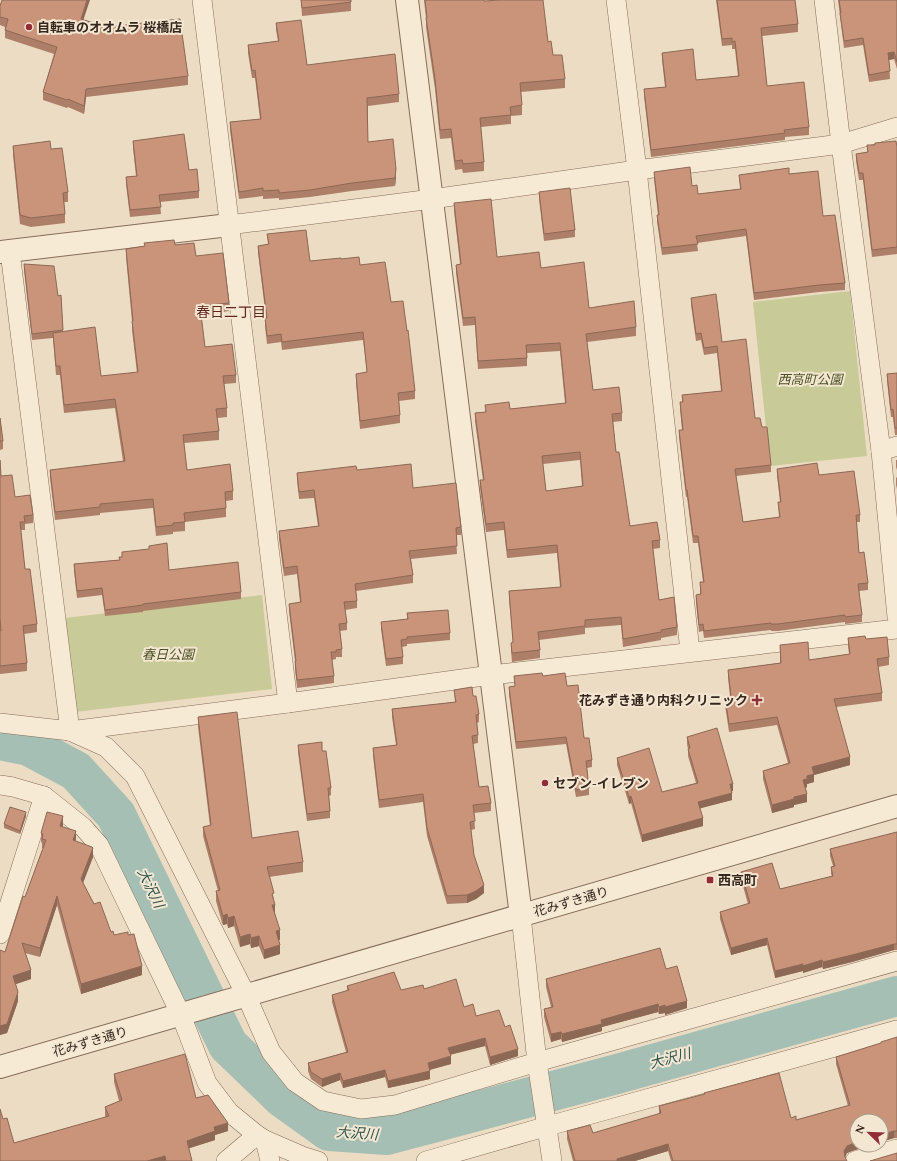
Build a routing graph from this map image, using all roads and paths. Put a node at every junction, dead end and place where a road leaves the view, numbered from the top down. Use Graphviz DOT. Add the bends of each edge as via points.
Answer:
graph roads {
  1 [pos="202,0"];
  2 [pos="407,0"];
  3 [pos="616,0"];
  4 [pos="824,0"];
  5 [pos="897,127"];
  6 [pos="841,144"];
  7 [pos="637,170"];
  8 [pos="432,199"];
  9 [pos="229,225"];
  10 [pos="5,252"];
  11 [pos="889,448"];
  12 [pos="897,617"];
  13 [pos="897,629"];
  14 [pos="690,652"];
  15 [pos="491,675"];
  16 [pos="288,703"];
  17 [pos="0,723"];
  18 [pos="70,731"];
  19 [pos="0,785"];
  20 [pos="44,796"];
  21 [pos="897,806"];
  22 [pos="521,916"];
  23 [pos="0,934"];
  24 [pos="897,961"];
  25 [pos="246,995"];
  26 [pos="181,1015"];
  27 [pos="897,1030"];
  28 [pos="537,1062"];
  29 [pos="0,1067"];
  30 [pos="548,1126"];
  31 [pos="261,1137"];
  32 [pos="897,1149"];
  33 [pos="226,1161"];
  34 [pos="270,1161"];
  35 [pos="318,1161"];
  36 [pos="426,1161"];
  37 [pos="552,1161"];
  38 [pos="855,1161"];
  1 -- 9 [label="street"];
  2 -- 8 [label="street"];
  3 -- 7 [label="street"];
  4 -- 6 [label="street"];
  5 -- 6 [label="street"];
  6 -- 7 [label="street"];
  6 -- 11 [label="street"];
  7 -- 8 [label="street"];
  7 -- 14 [label="street"];
  8 -- 9 [label="street"];
  8 -- 15 [label="street"];
  9 -- 10 [label="street"];
  9 -- 16 [label="street"];
  10 -- 18 [label="street"];
  11 -- 12 [label="street"];
  13 -- 14 [label="street"];
  14 -- 15 [label="street"];
  15 -- 16 [label="street"];
  15 -- 22 [label="street"];
  16 -- 18 [label="street"];
  17 -- 18 [label="street"];
  18 -- 25 [label="street" via="106,747 135,776"];
  19 -- 20 [label="street"];
  20 -- 23 [label="street"];
  20 -- 26 [label="street" via="83,827 99,844"];
  21 -- 22 [label="street, 花みずき通り"];
  22 -- 25 [label="street, 花みずき通り"];
  22 -- 28 [label="street"];
  24 -- 28 [label="street"];
  25 -- 26 [label="street, 花みずき通り"];
  25 -- 28 [label="street" via="271,1052 295,1082 323,1101 361,1109 395,1105"];
  26 -- 29 [label="street, 花みずき通り"];
  26 -- 31 [label="street" via="207,1083 229,1112"];
  27 -- 30 [label="street"];
  28 -- 30 [label="street"];
  30 -- 36 [label="street"];
  30 -- 37 [label="street"];
  31 -- 33 [label="street"];
  31 -- 34 [label="street"];
  31 -- 35 [label="street"];
  32 -- 38 [label="street"];
}
